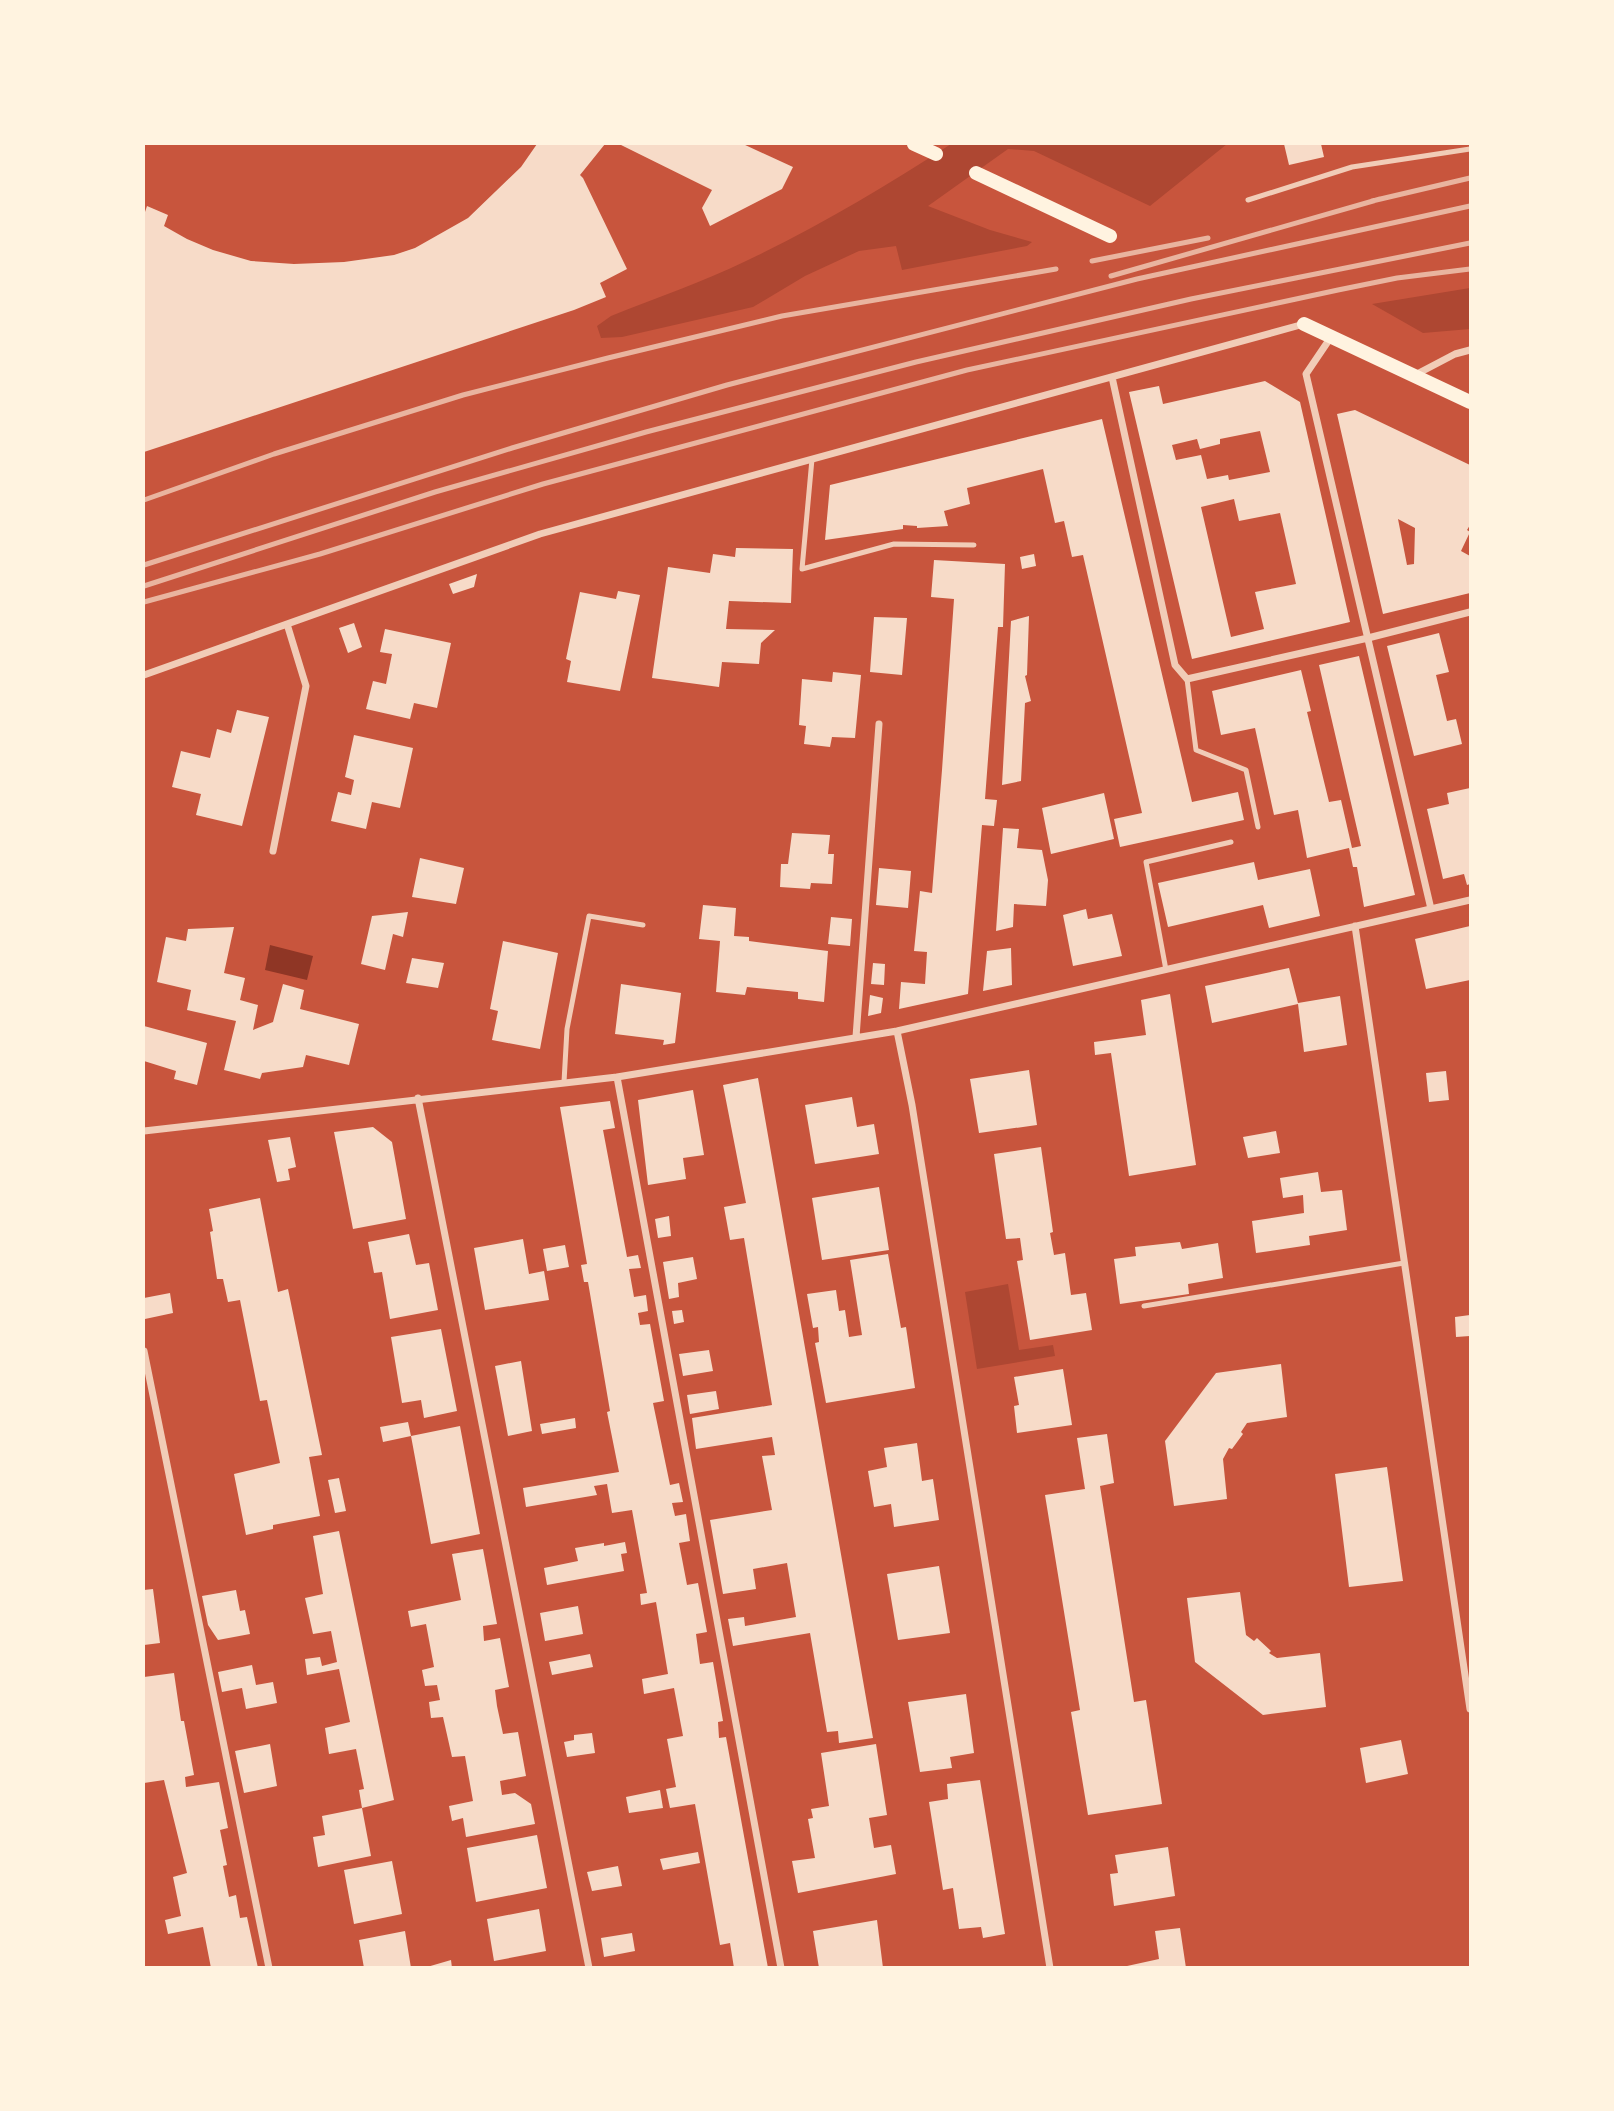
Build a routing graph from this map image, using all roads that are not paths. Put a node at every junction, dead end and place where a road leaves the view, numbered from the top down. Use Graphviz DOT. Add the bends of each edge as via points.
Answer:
graph roads {
  1 [pos="914,144"];
  2 [pos="1471,149"];
  3 [pos="936,154"];
  4 [pos="976,173"];
  5 [pos="1248,200"];
  6 [pos="1110,236"];
  7 [pos="1304,324"];
  8 [pos="1332,336"];
  9 [pos="1471,350"];
  10 [pos="1415,375"];
  11 [pos="1112,377"];
  12 [pos="1471,402"];
  13 [pos="812,459"];
  14 [pos="974,544"];
  15 [pos="1471,612"];
  16 [pos="287,624"];
  17 [pos="1368,638"];
  18 [pos="144,675"];
  19 [pos="1187,678"];
  20 [pos="879,724"];
  21 [pos="1258,827"];
  22 [pos="1231,842"];
  23 [pos="272,851"];
  24 [pos="1471,900"];
  25 [pos="1431,909"];
  26 [pos="643,925"];
  27 [pos="1355,926"];
  28 [pos="1166,970"];
  29 [pos="897,1031"];
  30 [pos="856,1037"];
  31 [pos="617,1077"];
  32 [pos="564,1082"];
  33 [pos="418,1098"];
  34 [pos="144,1130"];
  35 [pos="1404,1263"];
  36 [pos="1144,1306"];
  37 [pos="144,1350"];
  38 [pos="1471,1709"];
  39 [pos="270,1968"];
  40 [pos="589,1968"];
  41 [pos="781,1968"];
  42 [pos="1050,1968"];
  1 -- 3 [label="main road"];
  2 -- 5 [label="lane" via="1352,167"];
  4 -- 6 [label="main road"];
  7 -- 8 [label="main road"];
  7 -- 11 [label="street"];
  8 -- 10 [label="main road"];
  8 -- 17 [label="street" via="1306,374"];
  9 -- 10 [label="street"];
  10 -- 12 [label="main road"];
  11 -- 13 [label="street"];
  11 -- 19 [label="street" via="1175,665"];
  13 -- 14 [label="lane" via="802,569 894,544"];
  13 -- 16 [label="street" via="540,534"];
  15 -- 17 [label="street"];
  16 -- 18 [label="street"];
  16 -- 23 [label="street" via="306,686"];
  17 -- 19 [label="street"];
  17 -- 25 [label="street"];
  19 -- 21 [label="lane" via="1196,750 1246,770"];
  20 -- 30 [label="street"];
  22 -- 28 [label="lane" via="1146,862"];
  24 -- 25 [label="street"];
  25 -- 27 [label="street"];
  26 -- 32 [label="lane" via="589,916 568,1029"];
  27 -- 28 [label="street"];
  27 -- 35 [label="street"];
  28 -- 29 [label="street"];
  29 -- 30 [label="street"];
  29 -- 42 [label="street"];
  30 -- 31 [label="street"];
  31 -- 32 [label="street"];
  31 -- 41 [label="street"];
  32 -- 33 [label="street"];
  33 -- 34 [label="street"];
  33 -- 40 [label="street"];
  35 -- 36 [label="lane"];
  35 -- 38 [label="street"];
  37 -- 39 [label="street"];
}
